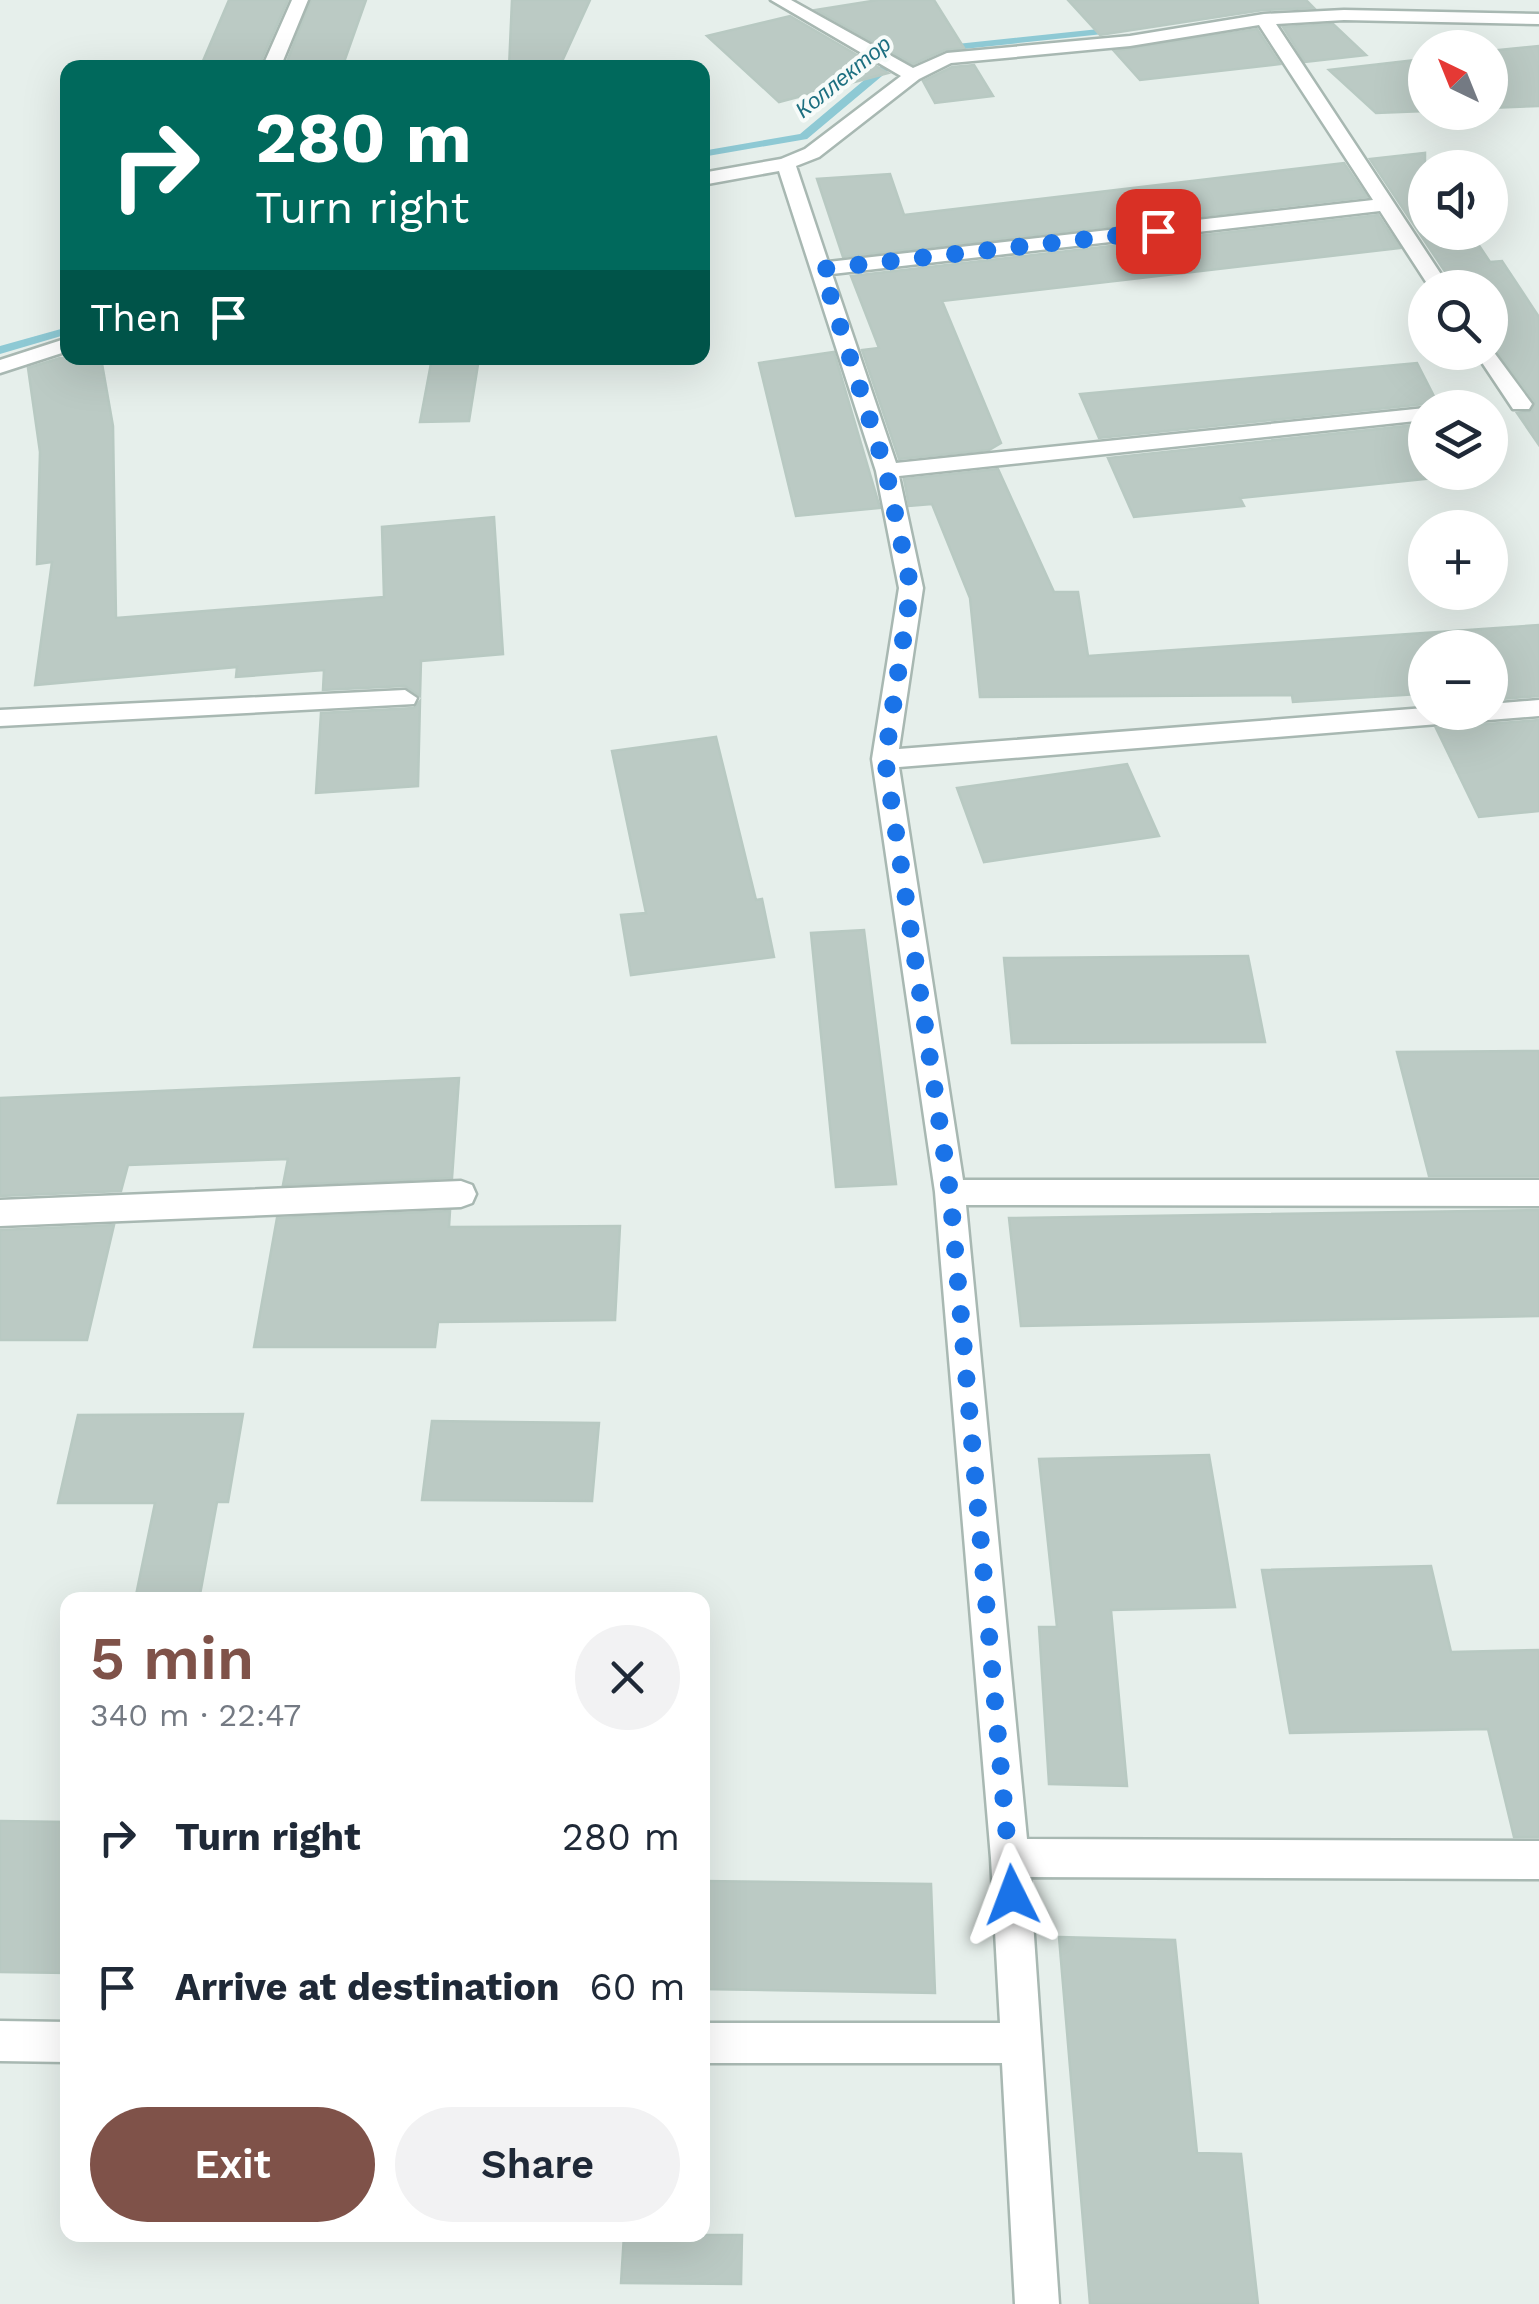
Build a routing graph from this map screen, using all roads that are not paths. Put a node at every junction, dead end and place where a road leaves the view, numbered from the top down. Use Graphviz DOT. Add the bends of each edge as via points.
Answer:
graph roads {
  1 [pos="300,0"];
  2 [pos="778,0"];
  3 [pos="1539,19"];
  4 [pos="1264,20"];
  5 [pos="275,60"];
  6 [pos="913,75"];
  7 [pos="786,164"];
  8 [pos="710,178"];
  9 [pos="1382,205"];
  10 [pos="822,269"];
  11 [pos="1427,270"];
  12 [pos="60,347"];
  13 [pos="0,367"];
  14 [pos="1501,370"];
  15 [pos="1530,403"];
  16 [pos="1408,416"];
  17 [pos="886,471"];
  18 [pos="405,698"];
  19 [pos="1539,708"];
  20 [pos="1508,710"];
  21 [pos="0,718"];
  22 [pos="1408,718"];
  23 [pos="885,759"];
  24 [pos="950,1192"];
  25 [pos="1539,1192"];
  26 [pos="461,1194"];
  27 [pos="0,1213"];
  28 [pos="1010,1858"];
  29 [pos="1539,1860"];
  30 [pos="0,2042"];
  31 [pos="60,2042"];
  32 [pos="710,2042"];
  33 [pos="1019,2043"];
  34 [pos="1037,2304"];
  1 -- 5 [label="street"];
  2 -- 6 [label="street"];
  3 -- 4 [label="street"];
  4 -- 6 [label="street" via="947,58"];
  4 -- 9 [label="street"];
  6 -- 7 [label="street" via="812,152"];
  7 -- 8 [label="street"];
  7 -- 10 [label="street"];
  9 -- 10 [label="street"];
  9 -- 11 [label="street"];
  10 -- 17 [label="street"];
  12 -- 13 [label="street"];
  14 -- 15 [label="street"];
  16 -- 17 [label="street"];
  17 -- 23 [label="street" via="911,588"];
  18 -- 21 [label="street"];
  19 -- 20 [label="street"];
  22 -- 23 [label="street"];
  23 -- 24 [label="street"];
  24 -- 25 [label="street"];
  24 -- 28 [label="street"];
  26 -- 27 [label="street"];
  28 -- 29 [label="street"];
  28 -- 33 [label="street"];
  30 -- 31 [label="street"];
  32 -- 33 [label="street"];
  33 -- 34 [label="street"];
}
